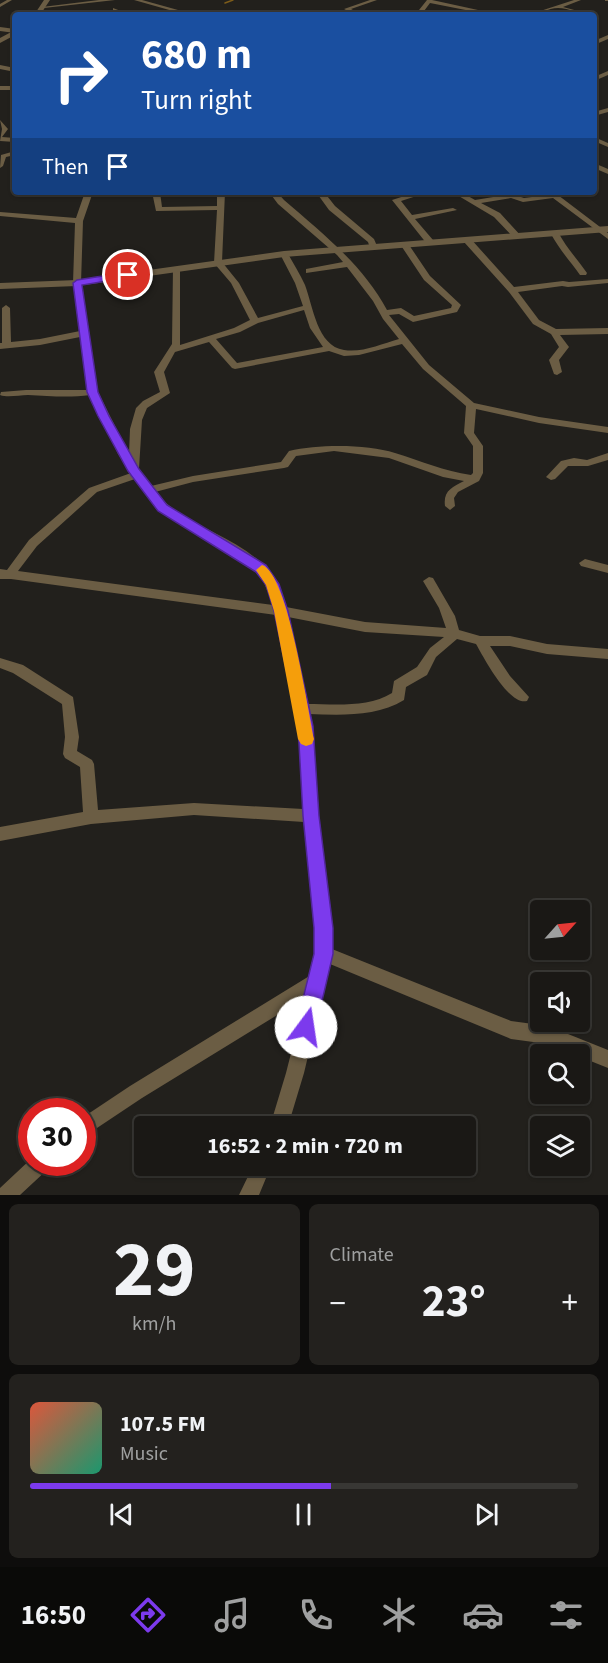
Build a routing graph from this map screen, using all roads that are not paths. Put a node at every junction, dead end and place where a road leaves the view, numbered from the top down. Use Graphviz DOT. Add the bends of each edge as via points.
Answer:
graph roads {
  1 [pos="10,0"];
  2 [pos="113,0"];
  3 [pos="136,0"];
  4 [pos="375,0"];
  5 [pos="579,0"];
  6 [pos="429,1"];
  7 [pos="0,6"];
  8 [pos="556,7"];
  9 [pos="115,9"];
  10 [pos="42,10"];
  11 [pos="122,12"];
  12 [pos="182,12"];
  13 [pos="353,12"];
  14 [pos="483,12"];
  15 [pos="540,12"];
  16 [pos="578,12"];
  17 [pos="0,122"];
  18 [pos="0,138"];
  19 [pos="12,154"];
  20 [pos="0,166"];
  21 [pos="88,195"];
  22 [pos="156,195"];
  23 [pos="221,195"];
  24 [pos="275,195"];
  25 [pos="322,195"];
  26 [pos="414,195"];
  27 [pos="461,195"];
  28 [pos="547,195"];
  29 [pos="553,195"];
  30 [pos="474,202"];
  31 [pos="221,208"];
  32 [pos="453,210"];
  33 [pos="0,214"];
  34 [pos="411,217"];
  35 [pos="79,221"];
  36 [pos="605,232"];
  37 [pos="555,234"];
  38 [pos="518,237"];
  39 [pos="467,240"];
  40 [pos="430,242"];
  41 [pos="404,243"];
  42 [pos="373,246"];
  43 [pos="335,249"];
  44 [pos="284,254"];
  45 [pos="218,263"];
  46 [pos="348,264"];
  47 [pos="291,267"];
  48 [pos="176,269"];
  49 [pos="309,271"];
  50 [pos="583,273"];
  51 [pos="608,281"];
  52 [pos="77,283"];
  53 [pos="299,283"];
  54 [pos="0,286"];
  55 [pos="512,290"];
  56 [pos="307,307"];
  57 [pos="6,308"];
  58 [pos="384,314"];
  59 [pos="255,321"];
  60 [pos="608,331"];
  61 [pos="554,332"];
  62 [pos="85,333"];
  63 [pos="211,339"];
  64 [pos="403,341"];
  65 [pos="4,345"];
  66 [pos="330,348"];
  67 [pos="174,350"];
  68 [pos="557,372"];
  69 [pos="93,392"];
  70 [pos="4,394"];
  71 [pos="471,405"];
  72 [pos="608,430"];
  73 [pos="608,456"];
  74 [pos="135,473"];
  75 [pos="550,477"];
  76 [pos="475,479"];
  77 [pos="148,490"];
  78 [pos="450,506"];
  79 [pos="585,563"];
  80 [pos="608,569"];
  81 [pos="3,575"];
  82 [pos="429,581"];
  83 [pos="281,611"];
  84 [pos="453,633"];
  85 [pos="480,641"];
  86 [pos="608,654"];
  87 [pos="0,663"];
  88 [pos="522,697"];
  89 [pos="301,709"];
  90 [pos="311,816"];
  91 [pos="91,817"];
  92 [pos="0,834"];
  93 [pos="324,954"];
  94 [pos="318,980"];
  95 [pos="608,1059"];
  96 [pos="282,1116"];
  97 [pos="96,1119"];
  98 [pos="26,1176"];
  99 [pos="258,1176"];
  100 [pos="6,1195"];
  101 [pos="249,1195"];
  1 -- 7 [label="street"];
  2 -- 10 [label="street"];
  3 -- 12 [label="street"];
  4 -- 13 [label="street" via="346,9"];
  5 -- 8 [label="street"];
  6 -- 14 [label="street"];
  8 -- 15 [label="street"];
  8 -- 16 [label="street"];
  9 -- 11 [label="street"];
  17 -- 18 [label="street" via="5,129"];
  19 -- 20 [label="street" via="3,156"];
  21 -- 35 [label="street"];
  22 -- 31 [label="street" via="160,209"];
  23 -- 31 [label="street"];
  24 -- 43 [label="street"];
  25 -- 42 [label="street"];
  26 -- 34 [label="street" via="396,200"];
  27 -- 30 [label="street"];
  28 -- 30 [label="street"];
  29 -- 36 [label="street"];
  30 -- 38 [label="street" via="502,219"];
  31 -- 45 [label="street"];
  32 -- 34 [label="street"];
  33 -- 35 [label="street"];
  34 -- 40 [label="street"];
  35 -- 52 [label="street"];
  36 -- 37 [label="street"];
  37 -- 38 [label="street"];
  37 -- 50 [label="street" via="562,249"];
  38 -- 39 [label="street"];
  39 -- 40 [label="street"];
  39 -- 55 [label="street"];
  40 -- 41 [label="street"];
  41 -- 42 [label="street"];
  41 -- 58 [label="street" via="427,278 457,305 454,310 413,319 401,312"];
  42 -- 43 [label="street"];
  43 -- 44 [label="street"];
  43 -- 46 [label="street"];
  44 -- 45 [label="street"];
  44 -- 47 [label="street"];
  45 -- 48 [label="street"];
  45 -- 59 [label="street" via="243,294"];
  46 -- 49 [label="street"];
  46 -- 58 [label="street"];
  47 -- 49 [label="street"];
  47 -- 53 [label="street"];
  48 -- 52 [label="street"];
  48 -- 67 [label="street"];
  49 -- 53 [label="street" via="311,277"];
  51 -- 55 [label="street"];
  52 -- 54 [label="street"];
  52 -- 62 [label="street"];
  53 -- 56 [label="street"];
  55 -- 61 [label="street" via="531,317"];
  56 -- 59 [label="street"];
  56 -- 66 [label="street" via="316,331"];
  57 -- 65 [label="street"];
  58 -- 64 [label="street"];
  59 -- 63 [label="street"];
  60 -- 61 [label="street"];
  61 -- 68 [label="street" via="564,347 554,360"];
  62 -- 65 [label="street"];
  62 -- 69 [label="street"];
  63 -- 66 [label="street" via="235,366"];
  63 -- 67 [label="street"];
  64 -- 66 [label="street" via="353,353"];
  64 -- 71 [label="street" via="426,367"];
  67 -- 74 [label="street" via="159,372 165,393 139,412 133,451"];
  69 -- 70 [label="street"];
  69 -- 74 [label="street"];
  71 -- 72 [label="street"];
  71 -- 76 [label="street" via="469,433 478,446"];
  73 -- 75 [label="street" via="588,463 565,463"];
  74 -- 77 [label="street"];
  74 -- 81 [label="street" via="93,490"];
  76 -- 77 [label="street" via="447,475 392,456 324,447 293,453 284,465"];
  76 -- 78 [label="street" via="454,490"];
  77 -- 83 [label="street" via="174,516 261,568 272,584"];
  79 -- 80 [label="street"];
  81 -- 83 [label="street"];
  82 -- 84 [label="street" via="453,624"];
  83 -- 84 [label="street" via="365,627"];
  83 -- 89 [label="street"];
  84 -- 85 [label="street"];
  84 -- 89 [label="street" via="433,651 425,668 399,685 399,696 393,701 347,710"];
  85 -- 86 [label="street" via="510,641 546,649"];
  85 -- 88 [label="street"];
  87 -- 91 [label="street" via="69,701 70,754 87,764"];
  89 -- 90 [label="street"];
  90 -- 91 [label="street" via="194,809"];
  90 -- 93 [label="street"];
  91 -- 92 [label="street"];
  93 -- 94 [label="street"];
  93 -- 95 [label="street" via="511,1030 548,1035"];
  94 -- 96 [label="street"];
  94 -- 97 [label="street"];
  98 -- 100 [label="street"];
  99 -- 101 [label="street"];
}
